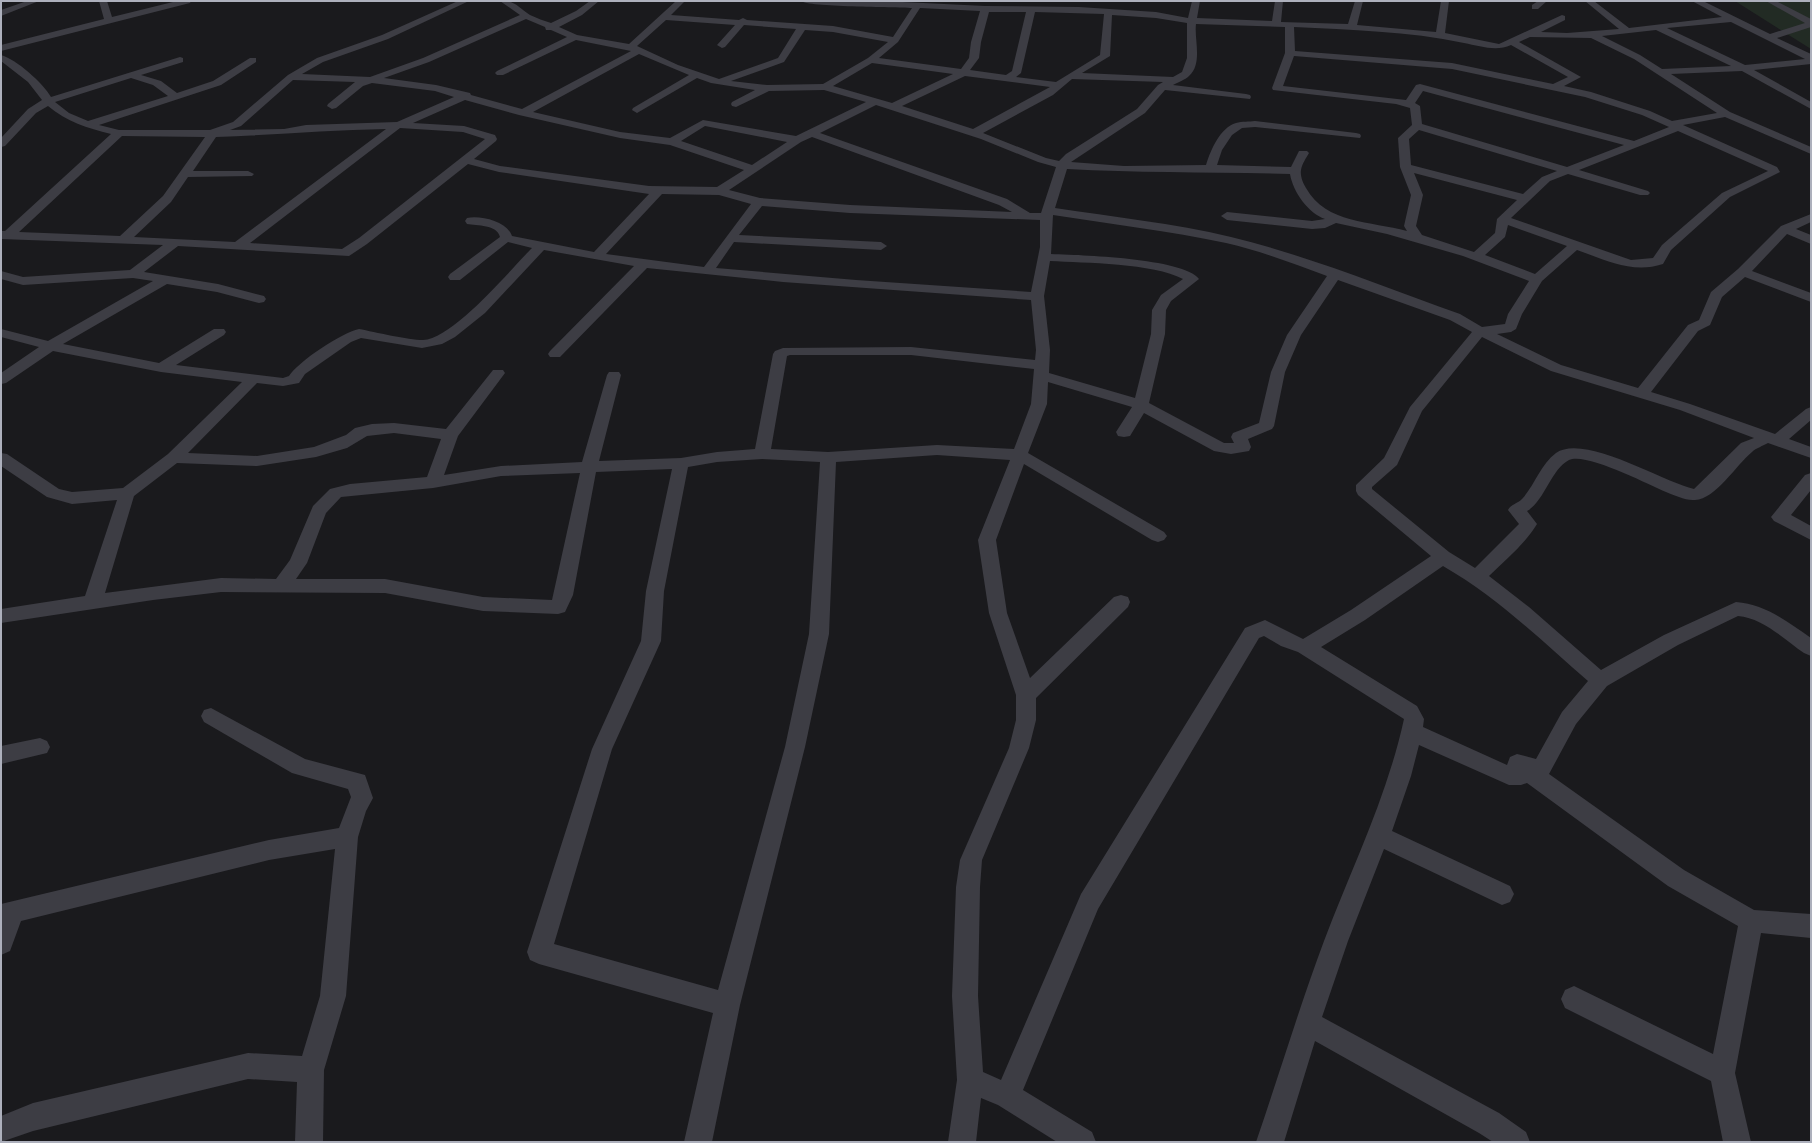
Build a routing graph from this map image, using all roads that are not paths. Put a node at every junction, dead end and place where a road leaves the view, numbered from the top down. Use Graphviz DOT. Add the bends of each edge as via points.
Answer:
graph roads {
  1 [pos="35,1"];
  2 [pos="103,1"];
  3 [pos="187,1"];
  4 [pos="465,1"];
  5 [pos="595,1"];
  6 [pos="681,1"];
  7 [pos="806,1"];
  8 [pos="1075,1"];
  9 [pos="1196,1"];
  10 [pos="1279,1"];
  11 [pos="1359,1"];
  12 [pos="1445,1"];
  13 [pos="1543,1"];
  14 [pos="1589,1"];
  15 [pos="1696,1"];
  16 [pos="1770,1"];
  17 [pos="508,2"];
  18 [pos="917,6"];
  19 [pos="1158,7"];
  20 [pos="1535,7"];
  21 [pos="985,9"];
  22 [pos="1031,10"];
  23 [pos="1079,10"];
  24 [pos="1,13"];
  25 [pos="1108,13"];
  26 [pos="526,16"];
  27 [pos="1165,16"];
  28 [pos="665,17"];
  29 [pos="1562,18"];
  30 [pos="1733,19"];
  31 [pos="109,20"];
  32 [pos="743,21"];
  33 [pos="1193,21"];
  34 [pos="1811,23"];
  35 [pos="1276,24"];
  36 [pos="1289,25"];
  37 [pos="803,26"];
  38 [pos="1658,26"];
  39 [pos="1352,27"];
  40 [pos="549,28"];
  41 [pos="1626,30"];
  42 [pos="1529,34"];
  43 [pos="1440,35"];
  44 [pos="1592,35"];
  45 [pos="1769,37"];
  46 [pos="574,38"];
  47 [pos="894,40"];
  48 [pos="1510,41"];
  49 [pos="722,45"];
  50 [pos="1,48"];
  51 [pos="635,49"];
  52 [pos="1290,53"];
  53 [pos="1,58"];
  54 [pos="1810,58"];
  55 [pos="180,60"];
  56 [pos="253,60"];
  57 [pos="870,60"];
  58 [pos="1744,68"];
  59 [pos="1661,72"];
  60 [pos="500,73"];
  61 [pos="963,73"];
  62 [pos="130,75"];
  63 [pos="696,75"];
  64 [pos="1071,76"];
  65 [pos="291,77"];
  66 [pos="374,80"];
  67 [pos="1009,80"];
  68 [pos="722,81"];
  69 [pos="1169,84"];
  70 [pos="1056,85"];
  71 [pos="825,86"];
  72 [pos="1555,87"];
  73 [pos="767,88"];
  74 [pos="175,96"];
  75 [pos="466,96"];
  76 [pos="1246,97"];
  77 [pos="48,101"];
  78 [pos="875,102"];
  79 [pos="1410,103"];
  80 [pos="736,104"];
  81 [pos="332,106"];
  82 [pos="1811,106"];
  83 [pos="892,107"];
  84 [pos="637,110"];
  85 [pos="523,113"];
  86 [pos="1726,114"];
  87 [pos="87,125"];
  88 [pos="398,125"];
  89 [pos="1675,125"];
  90 [pos="1417,126"];
  91 [pos="214,132"];
  92 [pos="119,133"];
  93 [pos="811,133"];
  94 [pos="973,134"];
  95 [pos="1356,136"];
  96 [pos="797,140"];
  97 [pos="672,142"];
  98 [pos="1,144"];
  99 [pos="1634,144"];
  100 [pos="1811,151"];
  101 [pos="1303,153"];
  102 [pos="466,160"];
  103 [pos="1062,166"];
  104 [pos="1406,167"];
  105 [pos="1211,168"];
  106 [pos="752,169"];
  107 [pos="1567,169"];
  108 [pos="1295,171"];
  109 [pos="184,174"];
  110 [pos="248,174"];
  111 [pos="658,190"];
  112 [pos="720,192"];
  113 [pos="1644,193"];
  114 [pos="1523,198"];
  115 [pos="759,202"];
  116 [pos="1041,215"];
  117 [pos="1228,216"];
  118 [pos="1336,218"];
  119 [pos="1811,218"];
  120 [pos="1503,219"];
  121 [pos="471,221"];
  122 [pos="1785,229"];
  123 [pos="4,235"];
  124 [pos="506,238"];
  125 [pos="730,238"];
  126 [pos="1417,238"];
  127 [pos="122,240"];
  128 [pos="1811,240"];
  129 [pos="175,242"];
  130 [pos="238,246"];
  131 [pos="540,246"];
  132 [pos="881,246"];
  133 [pos="1574,246"];
  134 [pos="596,256"];
  135 [pos="1045,256"];
  136 [pos="1477,256"];
  137 [pos="643,264"];
  138 [pos="707,271"];
  139 [pos="1743,272"];
  140 [pos="133,274"];
  141 [pos="1336,274"];
  142 [pos="1,275"];
  143 [pos="455,277"];
  144 [pos="166,279"];
  145 [pos="1537,279"];
  146 [pos="1037,296"];
  147 [pos="1811,298"];
  148 [pos="259,299"];
  149 [pos="219,332"];
  150 [pos="1480,332"];
  151 [pos="1,333"];
  152 [pos="50,346"];
  153 [pos="555,354"];
  154 [pos="161,368"];
  155 [pos="1042,370"];
  156 [pos="498,373"];
  157 [pos="614,375"];
  158 [pos="253,379"];
  159 [pos="1,380"];
  160 [pos="1641,394"];
  161 [pos="1141,405"];
  162 [pos="1811,412"];
  163 [pos="1124,432"];
  164 [pos="450,435"];
  165 [pos="1778,440"];
  166 [pos="1811,453"];
  167 [pos="762,454"];
  168 [pos="1020,455"];
  169 [pos="828,457"];
  170 [pos="1,458"];
  171 [pos="174,458"];
  172 [pos="681,463"];
  173 [pos="589,468"];
  174 [pos="1811,479"];
  175 [pos="432,482"];
  176 [pos="127,494"];
  177 [pos="1811,534"];
  178 [pos="1158,536"];
  179 [pos="1443,557"];
  180 [pos="1477,577"];
  181 [pos="281,585"];
  182 [pos="93,601"];
  183 [pos="1122,602"];
  184 [pos="1,616"];
  185 [pos="1305,648"];
  186 [pos="1811,648"];
  187 [pos="1600,680"];
  188 [pos="1026,694"];
  189 [pos="211,716"];
  190 [pos="1412,732"];
  191 [pos="40,747"];
  192 [pos="1,755"];
  193 [pos="1517,763"];
  194 [pos="1379,836"];
  195 [pos="347,837"];
  196 [pos="1502,894"];
  197 [pos="7,914"];
  198 [pos="1751,921"];
  199 [pos="1811,926"];
  200 [pos="1,943"];
  201 [pos="1574,999"];
  202 [pos="727,1005"];
  203 [pos="1307,1023"];
  204 [pos="311,1070"];
  205 [pos="1722,1073"];
  206 [pos="970,1080"];
  207 [pos="1007,1096"];
  208 [pos="1,1130"];
  209 [pos="309,1142"];
  210 [pos="698,1142"];
  211 [pos="962,1142"];
  212 [pos="1082,1142"];
  213 [pos="1270,1142"];
  214 [pos="1516,1142"];
  215 [pos="1737,1142"];
  1 -- 24 [label="street"];
  2 -- 31 [label="street"];
  3 -- 31 [label="street"];
  4 -- 65 [label="street" via="384,37 320,60"];
  5 -- 40 [label="street" via="579,13"];
  6 -- 28 [label="street"];
  7 -- 18 [label="street"];
  8 -- 23 [label="street"];
  9 -- 33 [label="street"];
  10 -- 35 [label="street"];
  11 -- 39 [label="street"];
  12 -- 43 [label="street"];
  13 -- 20 [label="street"];
  14 -- 41 [label="street"];
  15 -- 30 [label="street"];
  16 -- 34 [label="street"];
  17 -- 26 [label="street"];
  18 -- 21 [label="street"];
  18 -- 47 [label="street"];
  19 -- 27 [label="street"];
  21 -- 22 [label="street"];
  21 -- 61 [label="street" via="974,58"];
  22 -- 23 [label="street"];
  22 -- 67 [label="street" via="1016,73 1011,75"];
  23 -- 25 [label="street"];
  25 -- 27 [label="street"];
  25 -- 64 [label="street" via="1105,56"];
  26 -- 40 [label="street"];
  26 -- 66 [label="street"];
  27 -- 33 [label="street"];
  28 -- 32 [label="street"];
  28 -- 51 [label="street"];
  29 -- 42 [label="street"];
  30 -- 38 [label="street"];
  30 -- 45 [label="street"];
  31 -- 50 [label="street"];
  32 -- 37 [label="street"];
  32 -- 49 [label="street"];
  33 -- 35 [label="street"];
  33 -- 69 [label="street" via="1189,71"];
  34 -- 45 [label="street"];
  35 -- 36 [label="street"];
  36 -- 39 [label="street"];
  36 -- 52 [label="street"];
  37 -- 47 [label="street" via="847,30"];
  37 -- 68 [label="street" via="781,60"];
  38 -- 41 [label="street"];
  38 -- 58 [label="street"];
  39 -- 43 [label="street"];
  40 -- 46 [label="street"];
  41 -- 44 [label="street"];
  42 -- 44 [label="street"];
  42 -- 48 [label="street"];
  43 -- 48 [label="street" via="1495,47 1504,46"];
  44 -- 59 [label="street"];
  45 -- 54 [label="street"];
  46 -- 51 [label="street"];
  46 -- 60 [label="street"];
  47 -- 57 [label="street"];
  48 -- 72 [label="street" via="1576,77"];
  51 -- 63 [label="street"];
  51 -- 85 [label="street"];
  52 -- 72 [label="street" via="1440,64"];
  52 -- 79 [label="street" via="1277,88"];
  53 -- 77 [label="street" via="31,80"];
  54 -- 58 [label="street"];
  55 -- 62 [label="street"];
  56 -- 74 [label="street" via="217,83"];
  57 -- 61 [label="street"];
  57 -- 71 [label="street"];
  58 -- 59 [label="street"];
  58 -- 82 [label="street"];
  59 -- 86 [label="street"];
  61 -- 67 [label="street"];
  61 -- 83 [label="street"];
  62 -- 74 [label="street" via="157,83"];
  62 -- 77 [label="street"];
  63 -- 68 [label="street"];
  63 -- 84 [label="street"];
  64 -- 69 [label="street"];
  64 -- 70 [label="street"];
  65 -- 66 [label="street"];
  65 -- 91 [label="street" via="237,124"];
  66 -- 75 [label="street" via="436,88"];
  66 -- 81 [label="street" via="359,84"];
  67 -- 70 [label="street"];
  68 -- 73 [label="street" via="747,87"];
  69 -- 76 [label="street"];
  69 -- 103 [label="street" via="1142,111 1070,156"];
  70 -- 94 [label="street" via="1049,93"];
  71 -- 73 [label="street"];
  71 -- 78 [label="street"];
  72 -- 89 [label="street" via="1603,98"];
  73 -- 80 [label="street"];
  74 -- 87 [label="street"];
  75 -- 85 [label="street"];
  75 -- 88 [label="street"];
  77 -- 87 [label="street" via="65,115"];
  77 -- 98 [label="street" via="32,111"];
  78 -- 83 [label="street"];
  78 -- 93 [label="street"];
  79 -- 90 [label="street" via="1415,106"];
  79 -- 99 [label="street" via="1420,87"];
  83 -- 94 [label="street"];
  85 -- 97 [label="street" via="620,135"];
  86 -- 89 [label="street"];
  86 -- 100 [label="street"];
  87 -- 92 [label="street"];
  88 -- 91 [label="street" via="306,128 284,132"];
  88 -- 102 [label="street" via="464,129 491,137 490,141"];
  88 -- 130 [label="street"];
  89 -- 99 [label="street"];
  89 -- 133 [label="street" via="1774,172 1726,195 1666,248 1658,261 1649,264 1630,264"];
  90 -- 104 [label="street" via="1403,138"];
  90 -- 107 [label="street"];
  91 -- 92 [label="street"];
  91 -- 109 [label="street"];
  92 -- 123 [label="street"];
  93 -- 96 [label="street"];
  93 -- 116 [label="street"];
  94 -- 103 [label="street"];
  95 -- 105 [label="street" via="1255,124 1238,126 1214,153"];
  96 -- 97 [label="street" via="703,123"];
  96 -- 106 [label="street"];
  97 -- 106 [label="street"];
  99 -- 107 [label="street"];
  101 -- 108 [label="street"];
  102 -- 111 [label="street" via="499,168"];
  102 -- 130 [label="street" via="344,253"];
  103 -- 105 [label="street" via="1124,170"];
  103 -- 116 [label="street"];
  104 -- 114 [label="street"];
  104 -- 126 [label="street" via="1417,195 1410,226"];
  105 -- 108 [label="street"];
  106 -- 112 [label="street"];
  107 -- 113 [label="street"];
  107 -- 114 [label="street" via="1546,179"];
  108 -- 118 [label="street" via="1295,177 1312,204 1324,214"];
  109 -- 110 [label="street"];
  109 -- 127 [label="street" via="166,198"];
  111 -- 112 [label="street"];
  111 -- 134 [label="street"];
  112 -- 115 [label="street"];
  114 -- 120 [label="street"];
  115 -- 116 [label="street" via="858,209"];
  115 -- 125 [label="street"];
  116 -- 135 [label="street"];
  116 -- 141 [label="street" via="1145,224 1228,240"];
  117 -- 118 [label="street" via="1312,225 1325,224"];
  118 -- 126 [label="street"];
  119 -- 122 [label="street"];
  120 -- 133 [label="street"];
  120 -- 136 [label="street" via="1501,234"];
  121 -- 124 [label="street" via="500,227"];
  122 -- 128 [label="street"];
  122 -- 139 [label="street"];
  123 -- 127 [label="street"];
  124 -- 131 [label="street"];
  124 -- 143 [label="street"];
  125 -- 132 [label="street"];
  125 -- 138 [label="street"];
  126 -- 136 [label="street"];
  127 -- 129 [label="street"];
  129 -- 130 [label="street"];
  129 -- 140 [label="street"];
  131 -- 134 [label="street"];
  131 -- 158 [label="street" via="480,310 437,341 422,344 358,333 300,371 294,380 274,382"];
  133 -- 145 [label="street"];
  134 -- 137 [label="street"];
  135 -- 146 [label="street"];
  135 -- 161 [label="street" via="1160,267 1192,279 1166,298 1159,310 1158,334"];
  136 -- 145 [label="street"];
  137 -- 138 [label="street"];
  137 -- 153 [label="street"];
  138 -- 146 [label="street" via="858,285"];
  139 -- 147 [label="street"];
  139 -- 160 [label="street" via="1716,295 1705,322 1693,328"];
  140 -- 142 [label="street" via="23,281"];
  140 -- 144 [label="street"];
  141 -- 150 [label="street" via="1455,317"];
  141 -- 161 [label="street" via="1294,335 1278,372 1266,426 1239,437 1243,447 1220,447"];
  144 -- 148 [label="street" via="218,288"];
  144 -- 152 [label="street"];
  145 -- 150 [label="street" via="1511,326 1506,330"];
  146 -- 155 [label="street" via="1043,350"];
  149 -- 154 [label="street"];
  150 -- 160 [label="street" via="1556,368"];
  150 -- 179 [label="street" via="1415,410 1391,461 1364,486 1364,491"];
  151 -- 152 [label="street"];
  152 -- 154 [label="street"];
  152 -- 159 [label="street"];
  154 -- 158 [label="street"];
  155 -- 161 [label="street"];
  155 -- 167 [label="street" via="910,352 788,351 780,354"];
  155 -- 168 [label="street" via="1039,404"];
  156 -- 164 [label="street"];
  157 -- 173 [label="street"];
  158 -- 171 [label="street"];
  160 -- 165 [label="street" via="1685,406"];
  161 -- 163 [label="street"];
  162 -- 165 [label="street"];
  164 -- 171 [label="street" via="394,428 372,429 361,432 341,444 316,452 256,460"];
  164 -- 175 [label="street"];
  165 -- 166 [label="street"];
  165 -- 180 [label="street" via="1766,438 1747,447 1702,493 1694,495 1607,460 1579,453 1563,456 1549,470 1527,504 1516,510 1528,524"];
  167 -- 169 [label="street"];
  167 -- 172 [label="street"];
  168 -- 169 [label="street" via="937,450"];
  168 -- 178 [label="street"];
  168 -- 188 [label="street" via="987,540 998,613"];
  169 -- 202 [label="street" via="819,634 795,747"];
  170 -- 176 [label="street" via="52,493 72,498"];
  171 -- 176 [label="street"];
  172 -- 173 [label="street"];
  172 -- 202 [label="street" via="656,592 651,641 602,749 539,952"];
  173 -- 175 [label="street" via="501,471"];
  173 -- 181 [label="street" via="564,595 558,607 483,604 385,586"];
  174 -- 177 [label="street" via="1780,517"];
  175 -- 181 [label="street" via="336,493 319,510 298,563"];
  176 -- 182 [label="street"];
  179 -- 180 [label="street"];
  179 -- 185 [label="street"];
  180 -- 187 [label="street" via="1522,612"];
  181 -- 182 [label="street" via="221,585"];
  182 -- 184 [label="street"];
  183 -- 188 [label="street"];
  185 -- 190 [label="street" via="1410,712 1414,719"];
  185 -- 207 [label="street" via="1265,627 1252,633 1090,902"];
  186 -- 187 [label="street" via="1756,612 1745,608 1736,609 1671,640"];
  187 -- 193 [label="street" via="1568,718 1541,769"];
  188 -- 206 [label="street" via="1026,720 1019,748 971,860 965,996"];
  189 -- 195 [label="street" via="300,767 357,782 362,798 356,808"];
  190 -- 193 [label="street" via="1509,776 1521,776"];
  190 -- 194 [label="street" via="1406,758"];
  191 -- 192 [label="street"];
  193 -- 198 [label="street" via="1676,878"];
  194 -- 196 [label="street"];
  194 -- 203 [label="street" via="1336,940"];
  195 -- 197 [label="street" via="269,850"];
  195 -- 204 [label="street" via="333,996"];
  197 -- 200 [label="street"];
  198 -- 199 [label="street"];
  198 -- 205 [label="street"];
  201 -- 205 [label="street"];
  202 -- 210 [label="street"];
  203 -- 213 [label="street"];
  203 -- 214 [label="street" via="1490,1123"];
  204 -- 208 [label="street" via="248,1066 34,1117"];
  204 -- 209 [label="street"];
  205 -- 215 [label="street"];
  206 -- 207 [label="street"];
  206 -- 211 [label="street"];
  207 -- 212 [label="street"];
}
